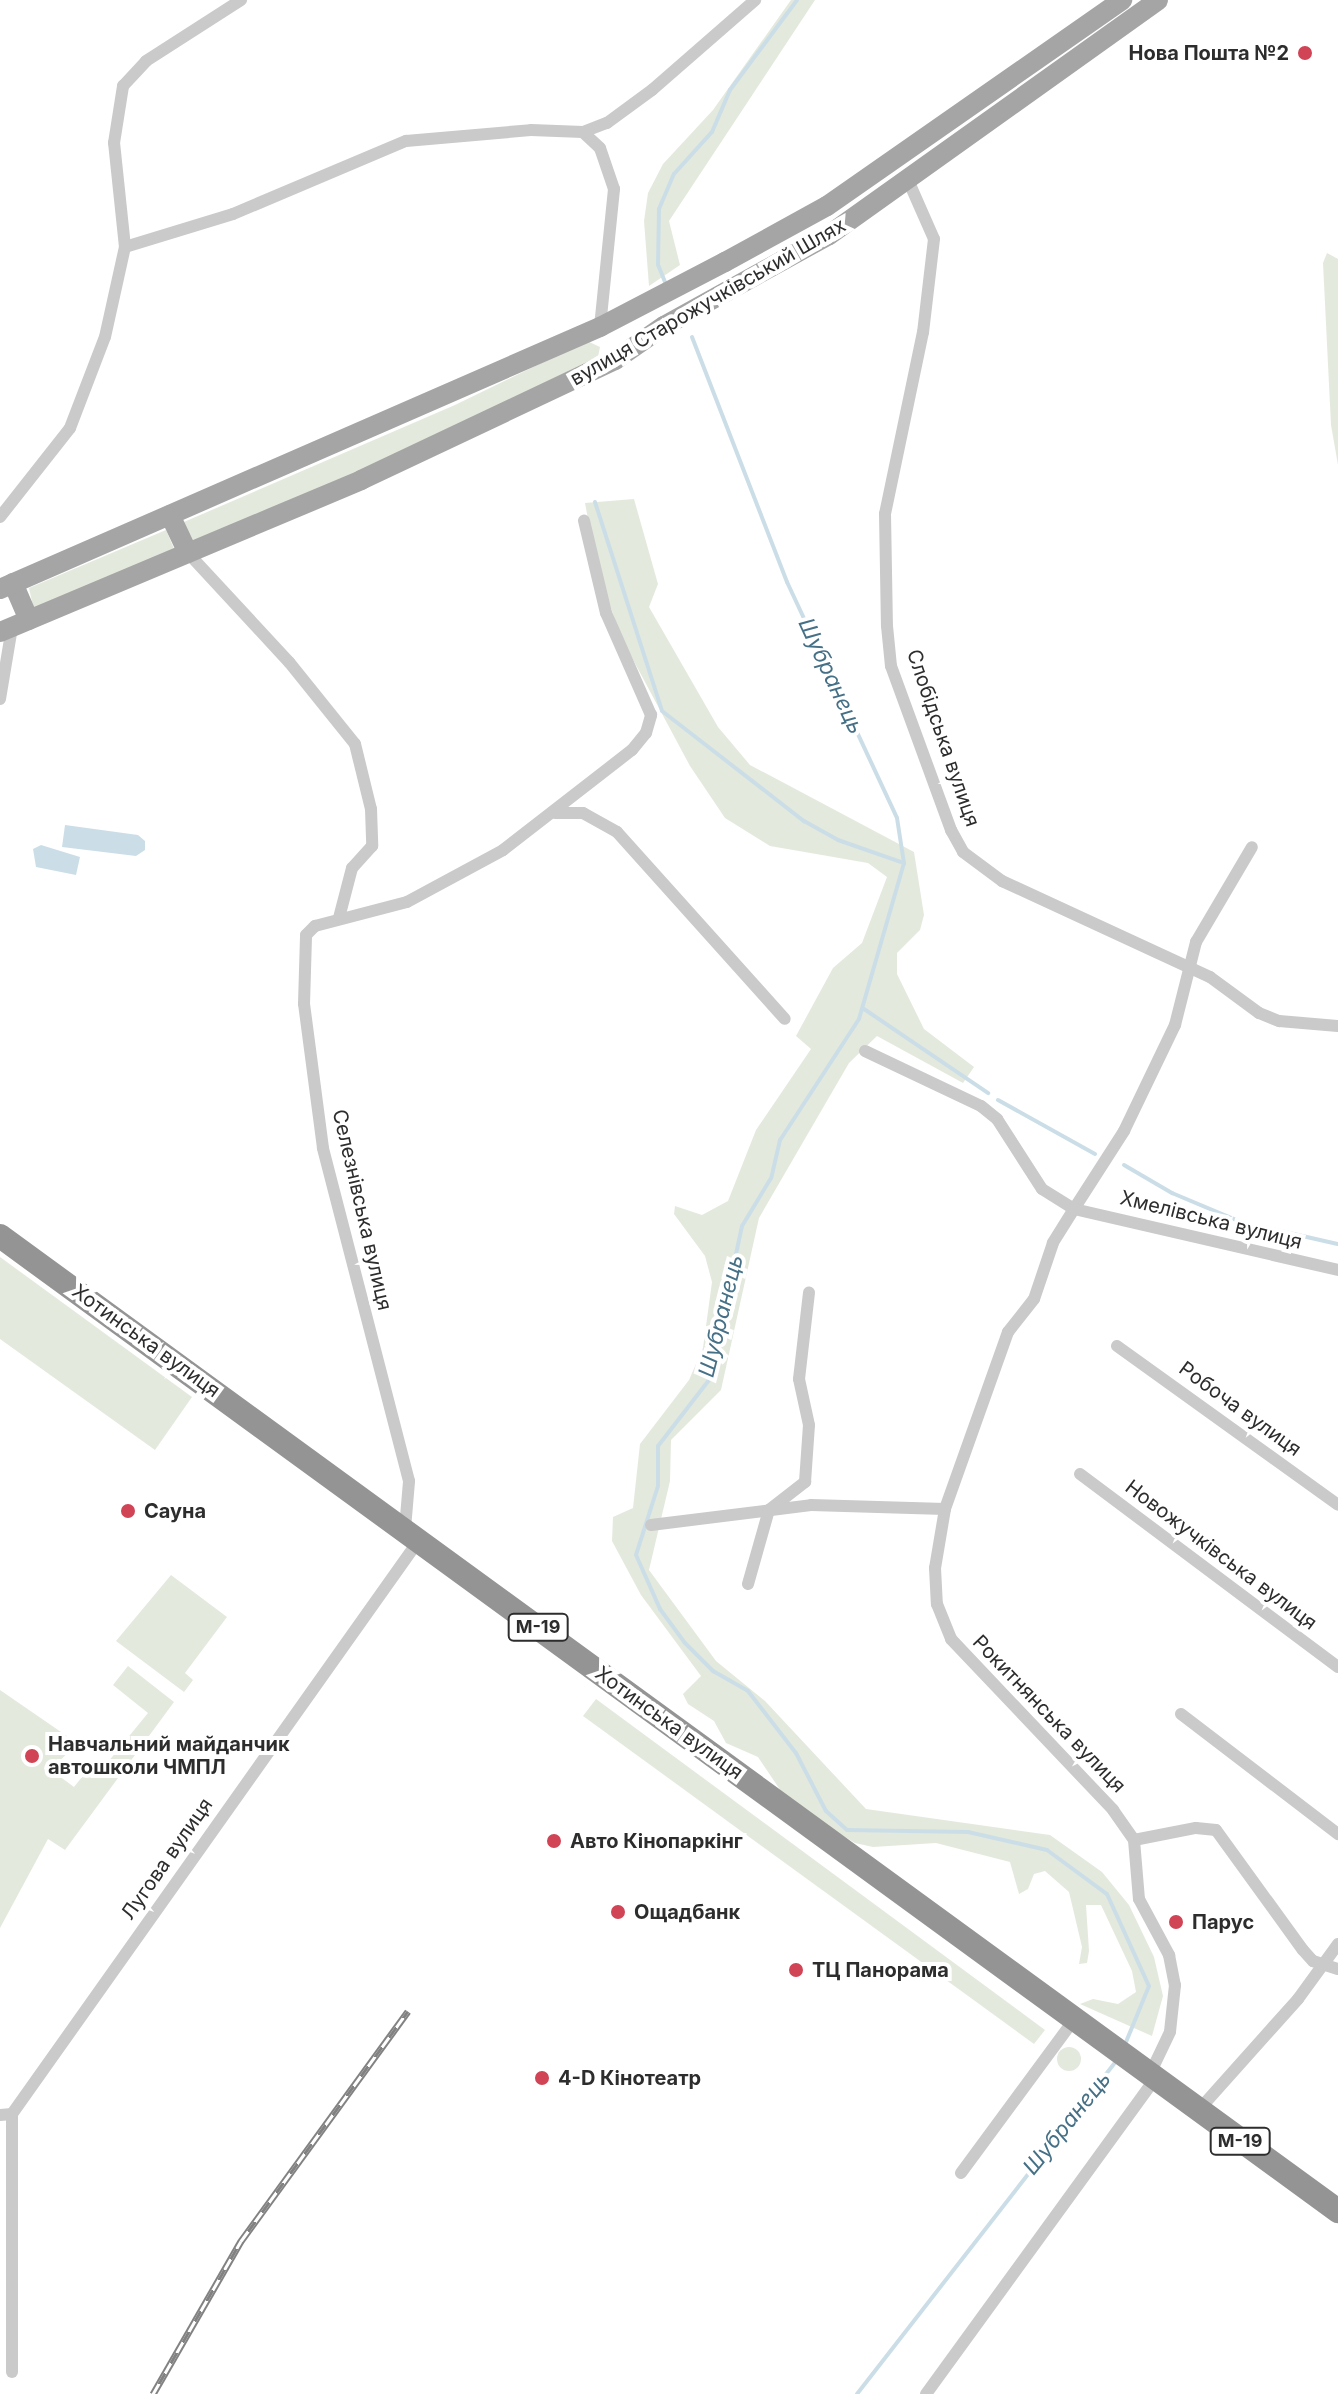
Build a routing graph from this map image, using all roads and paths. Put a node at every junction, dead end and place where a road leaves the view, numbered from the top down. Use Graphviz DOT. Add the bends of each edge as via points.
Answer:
graph roads {
  1 [pos="241,0"];
  2 [pos="755,0"];
  3 [pos="1122,0"];
  4 [pos="1158,0"];
  5 [pos="583,132"];
  6 [pos="908,180"];
  7 [pos="815,214"];
  8 [pos="829,235"];
  9 [pos="125,247"];
  10 [pos="600,327"];
  11 [pos="615,360"];
  12 [pos="170,515"];
  13 [pos="0,517"];
  14 [pos="584,521"];
  15 [pos="188,553"];
  16 [pos="6,586"];
  17 [pos="14,627"];
  18 [pos="0,699"];
  19 [pos="555,813"];
  20 [pos="1252,847"];
  21 [pos="339,918"];
  22 [pos="1193,969"];
  23 [pos="785,1019"];
  24 [pos="1338,1026"];
  25 [pos="865,1051"];
  26 [pos="1074,1209"];
  27 [pos="0,1236"];
  28 [pos="1338,1270"];
  29 [pos="809,1293"];
  30 [pos="1117,1346"];
  31 [pos="1080,1474"];
  32 [pos="1338,1505"];
  33 [pos="945,1509"];
  34 [pos="769,1510"];
  35 [pos="651,1525"];
  36 [pos="412,1535"];
  37 [pos="748,1584"];
  38 [pos="1338,1667"];
  39 [pos="1181,1714"];
  40 [pos="1338,1834"];
  41 [pos="1134,1840"];
  42 [pos="1338,1944"];
  43 [pos="1331,1968"];
  44 [pos="1078,2023"];
  45 [pos="1148,2076"];
  46 [pos="1197,2112"];
  47 [pos="6,2114"];
  48 [pos="961,2173"];
  49 [pos="1338,2211"];
  50 [pos="12,2372"];
  51 [pos="926,2394"];
  1 -- 9 [label="street" via="146,61 123,86 114,143"];
  2 -- 5 [label="street" via="652,90 607,123"];
  3 -- 7 [label="main road, вулиця Старожучківський Шлях"];
  4 -- 6 [label="main road, вулиця Старожучківський Шлях"];
  5 -- 9 [label="street" via="531,130 406,141 233,214"];
  5 -- 10 [label="street" via="600,148 614,189"];
  6 -- 8 [label="main road, вулиця Старожучківський Шлях"];
  6 -- 22 [label="street, Слобідська вулиця" via="934,239 918,364 885,514 891,666 963,852 1002,881"];
  7 -- 8 [label="main road"];
  7 -- 10 [label="main road, вулиця Старожучківський Шлях"];
  8 -- 11 [label="main road, вулиця Старожучківський Шлях" via="664,326"];
  9 -- 13 [label="street" via="88,392 62,443"];
  10 -- 11 [label="main road"];
  10 -- 12 [label="main road, вулиця Старожучківський Шлях"];
  11 -- 15 [label="main road, вулиця Старожучківський Шлях" via="361,480"];
  12 -- 15 [label="main road"];
  12 -- 16 [label="main road, вулиця Старожучківський Шлях"];
  14 -- 19 [label="street, Селезнівська вулиця" via="606,613 651,715 646,733 632,750"];
  15 -- 17 [label="main road, вулиця Старожучківський Шлях"];
  15 -- 21 [label="street" via="289,662 355,744 371,809 372,846 352,868"];
  16 -- 17 [label="main road"];
  17 -- 18 [label="street"];
  19 -- 21 [label="street, Селезнівська вулиця" via="442,887 407,902"];
  19 -- 23 [label="street" via="583,813 623,838"];
  20 -- 22 [label="street, Рокитнянська вулиця" via="1196,942"];
  21 -- 36 [label="street, Селезнівська вулиця" via="306,935 304,1004 323,1148 409,1481"];
  22 -- 24 [label="street, Слобідська вулиця" via="1279,1021"];
  22 -- 26 [label="street, Рокитнянська вулиця" via="1175,1025 1124,1131"];
  25 -- 26 [label="street" via="981,1106 997,1119 1042,1189"];
  26 -- 28 [label="street, Хмелівська вулиця"];
  26 -- 33 [label="street, Рокитнянська вулиця" via="1053,1243 1034,1299 1008,1332"];
  27 -- 36 [label="highway, Хотинська вулиця / М-19"];
  29 -- 34 [label="street" via="799,1379 809,1425 805,1482"];
  30 -- 32 [label="street, Робоча вулиця"];
  31 -- 38 [label="street, Новожучківська вулиця"];
  33 -- 34 [label="street" via="811,1505"];
  33 -- 41 [label="street, Рокитнянська вулиця" via="935,1568 937,1604 951,1639 1113,1810"];
  34 -- 35 [label="street" via="747,1517"];
  34 -- 37 [label="street"];
  36 -- 44 [label="highway, Хотинська вулиця / М-19"];
  36 -- 47 [label="street, Лугова вулиця"];
  39 -- 40 [label="street"];
  41 -- 43 [label="street" via="1196,1828 1216,1830 1244,1861 1281,1924"];
  41 -- 45 [label="street" via="1139,1899 1169,1955 1175,1985 1170,2032"];
  42 -- 43 [label="street"];
  43 -- 46 [label="street"];
  44 -- 45 [label="highway, Хотинська вулиця / М-19"];
  44 -- 48 [label="street"];
  45 -- 46 [label="highway, Хотинська вулиця / М-19"];
  45 -- 51 [label="street"];
  46 -- 49 [label="highway, Хотинська вулиця / М-19"];
  47 -- 50 [label="street"];
}
